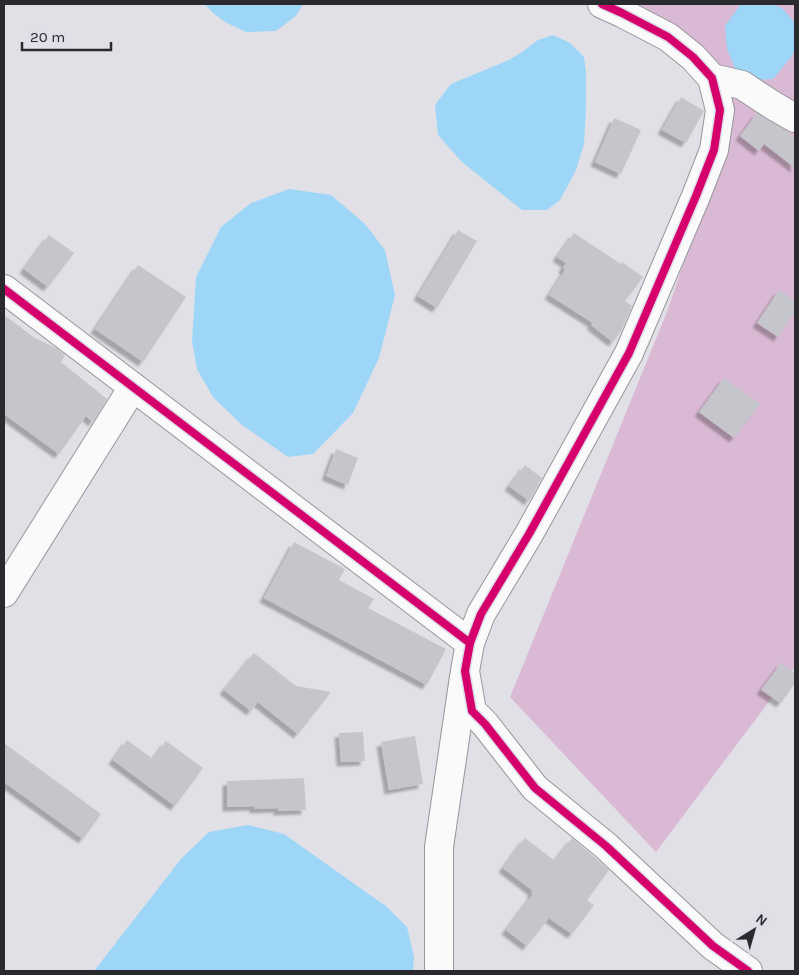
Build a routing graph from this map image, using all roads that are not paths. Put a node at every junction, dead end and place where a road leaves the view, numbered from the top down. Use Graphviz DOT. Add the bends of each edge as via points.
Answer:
graph roads {
  1 [pos="602,4"];
  2 [pos="712,78"];
  3 [pos="795,118"];
  4 [pos="4,289"];
  5 [pos="133,387"];
  6 [pos="4,593"];
  7 [pos="470,643"];
  8 [pos="465,671"];
  9 [pos="439,971"];
  10 [pos="748,971"];
  1 -- 2 [label="street" via="668,37"];
  2 -- 3 [label="street" via="742,85"];
  2 -- 7 [label="street" via="720,110 714,150 629,353 481,614"];
  4 -- 5 [label="street"];
  5 -- 6 [label="street"];
  5 -- 7 [label="street"];
  7 -- 8 [label="street"];
  8 -- 9 [label="street" via="439,847"];
  8 -- 10 [label="street" via="472,710 535,788 606,846 713,946"];
}
